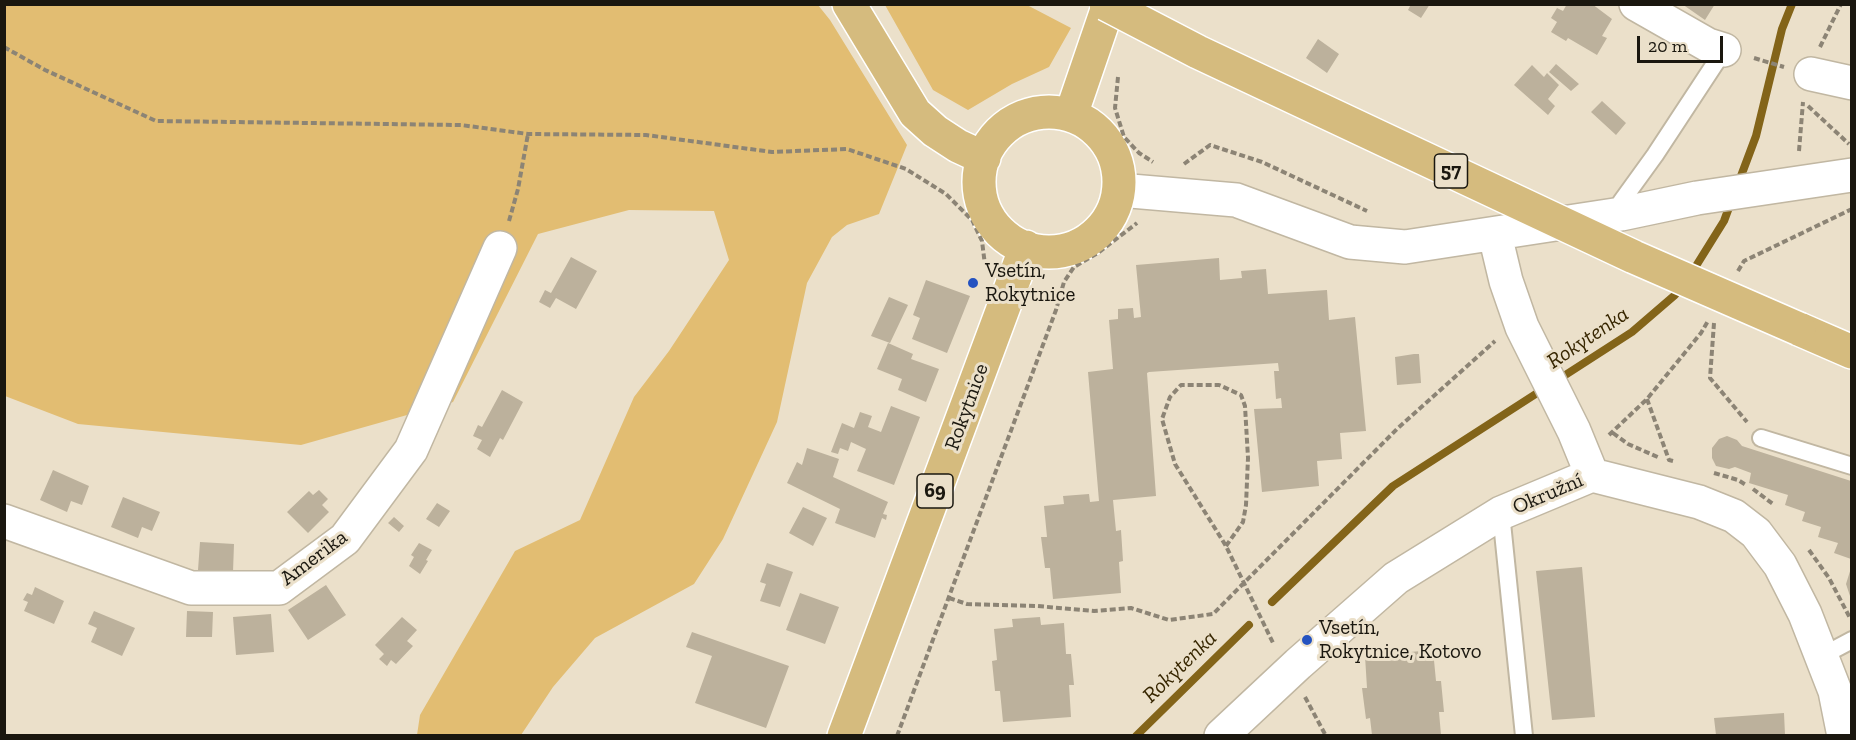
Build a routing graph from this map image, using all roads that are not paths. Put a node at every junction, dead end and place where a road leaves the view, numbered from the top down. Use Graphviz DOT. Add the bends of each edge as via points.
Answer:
graph roads {
  1 [pos="849,4"];
  2 [pos="1108,4"];
  3 [pos="1636,4"];
  4 [pos="1739,54"];
  5 [pos="1802,82"];
  6 [pos="1851,83"];
  7 [pos="1071,115"];
  8 [pos="984,158"];
  9 [pos="1851,175"];
  10 [pos="1119,190"];
  11 [pos="1621,214"];
  12 [pos="1495,235"];
  13 [pos="1026,247"];
  14 [pos="500,248"];
  15 [pos="1851,352"];
  16 [pos="1761,438"];
  17 [pos="1583,451"];
  18 [pos="1851,466"];
  19 [pos="1501,513"];
  20 [pos="4,521"];
  21 [pos="1851,640"];
  22 [pos="1822,656"];
  23 [pos="844,735"];
  24 [pos="1221,735"];
  25 [pos="1524,735"];
  26 [pos="1844,735"];
  1 -- 8 [label="main road" via="915,113 935,131"];
  2 -- 7 [label="main road"];
  2 -- 15 [label="main road, 57, bridge" via="1198,52 1635,257"];
  3 -- 4 [label="street" via="1708,45"];
  4 -- 11 [label="lane" via="1655,155 1621,202"];
  5 -- 6 [label="street"];
  7 -- 8 [label="main road" via="1035,113 1018,119 992,142"];
  7 -- 10 [label="main road" via="1098,132 1108,144 1119,174"];
  8 -- 13 [label="main road" via="980,193 985,210 1007,237"];
  9 -- 11 [label="street" via="1697,198"];
  10 -- 12 [label="street" via="1236,200 1350,242 1406,247"];
  10 -- 13 [label="main road" via="1108,220 1085,242 1054,251"];
  11 -- 12 [label="street"];
  12 -- 17 [label="street" via="1506,281 1527,339"];
  13 -- 23 [label="main road, Rokytnice / 69"];
  14 -- 20 [label="street, Amerika" via="411,450 345,539 279,588 191,588"];
  16 -- 18 [label="lane"];
  17 -- 19 [label="street, Okružní"];
  17 -- 22 [label="street, Okružní" via="1734,516 1756,533 1780,565"];
  19 -- 24 [label="street, Okružní" via="1396,578"];
  19 -- 25 [label="lane"];
  21 -- 22 [label="lane"];
  22 -- 26 [label="street, Okružní" via="1835,691"];
}
